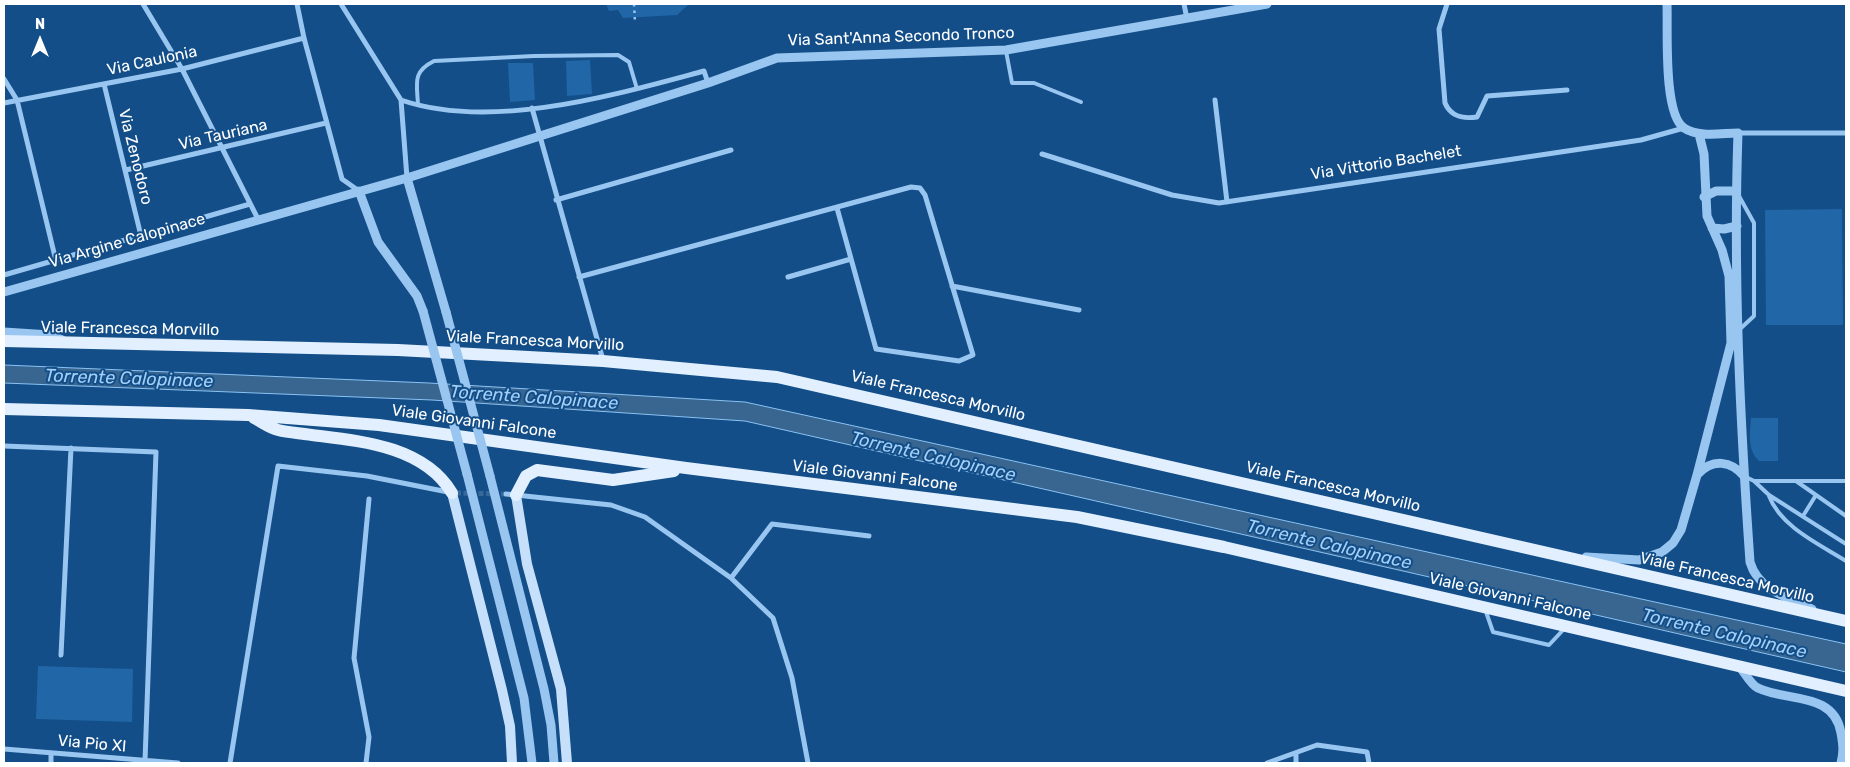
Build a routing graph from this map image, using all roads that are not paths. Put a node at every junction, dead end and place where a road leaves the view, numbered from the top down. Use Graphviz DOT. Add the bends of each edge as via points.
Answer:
graph roads {
  1 [pos="143,4"];
  2 [pos="297,4"];
  3 [pos="341,4"];
  4 [pos="1184,4"];
  5 [pos="1267,4"];
  6 [pos="1447,4"];
  7 [pos="1667,4"];
  8 [pos="1187,18"];
  9 [pos="304,38"];
  10 [pos="1006,50"];
  11 [pos="182,69"];
  12 [pos="4,79"];
  13 [pos="708,83"];
  14 [pos="104,84"];
  15 [pos="637,89"];
  16 [pos="1568,90"];
  17 [pos="17,100"];
  18 [pos="401,100"];
  19 [pos="1216,100"];
  20 [pos="1081,102"];
  21 [pos="4,103"];
  22 [pos="418,106"];
  23 [pos="532,108"];
  24 [pos="326,123"];
  25 [pos="1684,128"];
  26 [pos="1738,133"];
  27 [pos="1846,133"];
  28 [pos="1699,134"];
  29 [pos="539,136"];
  30 [pos="221,149"];
  31 [pos="731,150"];
  32 [pos="1042,154"];
  33 [pos="126,170"];
  34 [pos="407,178"];
  35 [pos="359,191"];
  36 [pos="1736,192"];
  37 [pos="1704,197"];
  38 [pos="556,200"];
  39 [pos="1228,202"];
  40 [pos="250,204"];
  41 [pos="837,208"];
  42 [pos="258,219"];
  43 [pos="1737,226"];
  44 [pos="1712,228"];
  45 [pos="141,236"];
  46 [pos="851,259"];
  47 [pos="56,261"];
  48 [pos="4,275"];
  49 [pos="578,277"];
  50 [pos="788,277"];
  51 [pos="952,286"];
  52 [pos="4,292"];
  53 [pos="1079,310"];
  54 [pos="1738,330"];
  55 [pos="4,332"];
  56 [pos="4,341"];
  57 [pos="74,344"];
  58 [pos="4,349"];
  59 [pos="603,360"];
  60 [pos="4,409"];
  61 [pos="248,415"];
  62 [pos="4,446"];
  63 [pos="71,448"];
  64 [pos="686,468"];
  65 [pos="1697,475"];
  66 [pos="1744,476"];
  67 [pos="1754,481"];
  68 [pos="1796,481"];
  69 [pos="1846,481"];
  70 [pos="454,493"];
  71 [pos="511,494"];
  72 [pos="1769,495"];
  73 [pos="1816,495"];
  74 [pos="369,499"];
  75 [pos="1802,516"];
  76 [pos="1846,516"];
  77 [pos="869,536"];
  78 [pos="1846,544"];
  79 [pos="1559,556"];
  80 [pos="1846,560"];
  81 [pos="731,578"];
  82 [pos="1484,607"];
  83 [pos="1829,618"];
  84 [pos="1846,621"];
  85 [pos="1567,626"];
  86 [pos="61,655"];
  87 [pos="1740,667"];
  88 [pos="1846,691"];
  89 [pos="4,749"];
  90 [pos="1845,750"];
  91 [pos="51,753"];
  92 [pos="1296,753"];
  93 [pos="145,761"];
  94 [pos="51,763"];
  95 [pos="178,763"];
  96 [pos="230,763"];
  97 [pos="366,763"];
  98 [pos="512,763"];
  99 [pos="532,763"];
  100 [pos="554,763"];
  101 [pos="567,763"];
  102 [pos="808,763"];
  103 [pos="1267,763"];
  104 [pos="1296,763"];
  105 [pos="1369,763"];
  106 [pos="1841,763"];
  1 -- 11 [label="street"];
  2 -- 9 [label="street"];
  3 -- 18 [label="street"];
  4 -- 8 [label="street"];
  5 -- 8 [label="street, Via Sant'Anna Secondo Tronco"];
  6 -- 16 [label="street" via="1439,29 1445,103 1449,112 1458,117 1477,117 1487,96"];
  7 -- 25 [label="street" via="1670,98 1674,116"];
  8 -- 10 [label="street, Via Sant'Anna Secondo Tronco"];
  9 -- 11 [label="street, Via Caulonia"];
  9 -- 24 [label="street"];
  10 -- 13 [label="street, Via Sant'Anna Secondo Tronco" via="787,56"];
  10 -- 20 [label="lane" via="1012,83 1034,83"];
  11 -- 14 [label="street, Via Caulonia"];
  11 -- 30 [label="street"];
  12 -- 17 [label="street"];
  13 -- 15 [label="street" via="704,71"];
  13 -- 29 [label="street, Via Sant'Anna Secondo Tronco"];
  14 -- 17 [label="street, Via Caulonia"];
  14 -- 33 [label="street, Via Zenodoro"];
  15 -- 22 [label="lane" via="629,62 618,55 434,61 422,67 417,80"];
  15 -- 23 [label="street" via="601,99"];
  17 -- 21 [label="street, Via Caulonia"];
  17 -- 47 [label="street"];
  18 -- 22 [label="street"];
  18 -- 34 [label="street"];
  19 -- 39 [label="street"];
  22 -- 23 [label="street" via="428,110 458,111"];
  23 -- 29 [label="street"];
  24 -- 30 [label="street, Via Tauriana"];
  24 -- 35 [label="street" via="342,179"];
  25 -- 28 [label="street"];
  25 -- 39 [label="street, Via Vittorio Bachelet" via="1640,140"];
  26 -- 27 [label="street"];
  26 -- 28 [label="street"];
  26 -- 36 [label="street"];
  28 -- 37 [label="street" via="1704,154"];
  29 -- 34 [label="street, Via Argine Calopinace"];
  29 -- 38 [label="street"];
  30 -- 33 [label="street, Via Tauriana"];
  30 -- 40 [label="street"];
  31 -- 38 [label="street"];
  32 -- 39 [label="street, Via Vittorio Bachelet" via="1172,195 1219,204"];
  33 -- 45 [label="street, Via Zenodoro"];
  34 -- 35 [label="street, Via Argine Calopinace"];
  34 -- 100 [label="street, bridge" via="490,476 544,689"];
  35 -- 42 [label="street, Via Argine Calopinace"];
  35 -- 99 [label="street, bridge" via="378,242 417,296 423,311 524,698"];
  36 -- 37 [label="street" via="1716,191"];
  36 -- 43 [label="street"];
  36 -- 54 [label="lane" via="1754,222 1754,316"];
  37 -- 44 [label="street"];
  38 -- 49 [label="street"];
  40 -- 42 [label="street"];
  40 -- 45 [label="street"];
  41 -- 46 [label="street"];
  41 -- 49 [label="street"];
  41 -- 51 [label="street" via="911,187 920,188"];
  42 -- 52 [label="street, Via Argine Calopinace"];
  43 -- 44 [label="street"];
  43 -- 54 [label="street"];
  44 -- 65 [label="street" via="1729,276 1731,343"];
  45 -- 47 [label="street"];
  46 -- 50 [label="street"];
  46 -- 51 [label="street" via="876,349 959,361 973,355"];
  47 -- 48 [label="street"];
  49 -- 59 [label="street"];
  51 -- 53 [label="street"];
  54 -- 66 [label="street"];
  55 -- 57 [label="street" via="50,335"];
  56 -- 57 [label="main road, Viale Francesca Morvillo"];
  57 -- 58 [label="main road" via="49,351"];
  57 -- 59 [label="main road, Viale Francesca Morvillo" via="398,350"];
  59 -- 79 [label="main road, Viale Francesca Morvillo" via="777,377"];
  60 -- 61 [label="main road, Viale Giovanni Falcone"];
  61 -- 64 [label="main road, Viale Giovanni Falcone" via="379,425"];
  61 -- 70 [label="main road" via="278,430 359,441 414,458 432,469"];
  62 -- 63 [label="street"];
  63 -- 86 [label="street"];
  63 -- 93 [label="street" via="156,452"];
  64 -- 71 [label="main road" via="613,480 537,470 526,476"];
  64 -- 82 [label="main road, Viale Giovanni Falcone" via="1077,517"];
  65 -- 66 [label="street" via="1704,467 1723,462"];
  65 -- 79 [label="street" via="1681,530 1662,552 1639,560"];
  66 -- 67 [label="lane"];
  66 -- 83 [label="street" via="1753,572 1767,588"];
  67 -- 68 [label="lane"];
  67 -- 72 [label="lane"];
  68 -- 69 [label="lane"];
  68 -- 73 [label="lane"];
  70 -- 96 [label="street" via="367,476 278,466"];
  70 -- 98 [label="main road" via="510,726"];
  71 -- 81 [label="street" via="611,505 645,517"];
  71 -- 101 [label="main road" via="561,689"];
  72 -- 75 [label="lane"];
  72 -- 80 [label="lane" via="1774,509 1802,534"];
  73 -- 75 [label="lane"];
  73 -- 76 [label="lane"];
  74 -- 97 [label="street" via="354,658 369,736"];
  75 -- 78 [label="lane"];
  77 -- 81 [label="street" via="772,524"];
  79 -- 83 [label="main road, Viale Francesca Morvillo"];
  81 -- 102 [label="street" via="773,618 792,678"];
  82 -- 85 [label="main road, Viale Giovanni Falcone"];
  82 -- 85 [label="lane" via="1493,632 1550,644"];
  83 -- 84 [label="main road, Viale Francesca Morvillo"];
  85 -- 87 [label="main road, Viale Giovanni Falcone"];
  87 -- 88 [label="main road, Viale Giovanni Falcone"];
  87 -- 90 [label="street" via="1756,688 1818,702 1833,713"];
  89 -- 91 [label="street, Via Pio XI"];
  90 -- 106 [label="street"];
  91 -- 93 [label="street, Via Pio XI"];
  91 -- 94 [label="street"];
  92 -- 103 [label="street"];
  92 -- 104 [label="street"];
  92 -- 105 [label="street" via="1317,745 1367,752"];
  93 -- 95 [label="street, Via Pio XI"];
}
